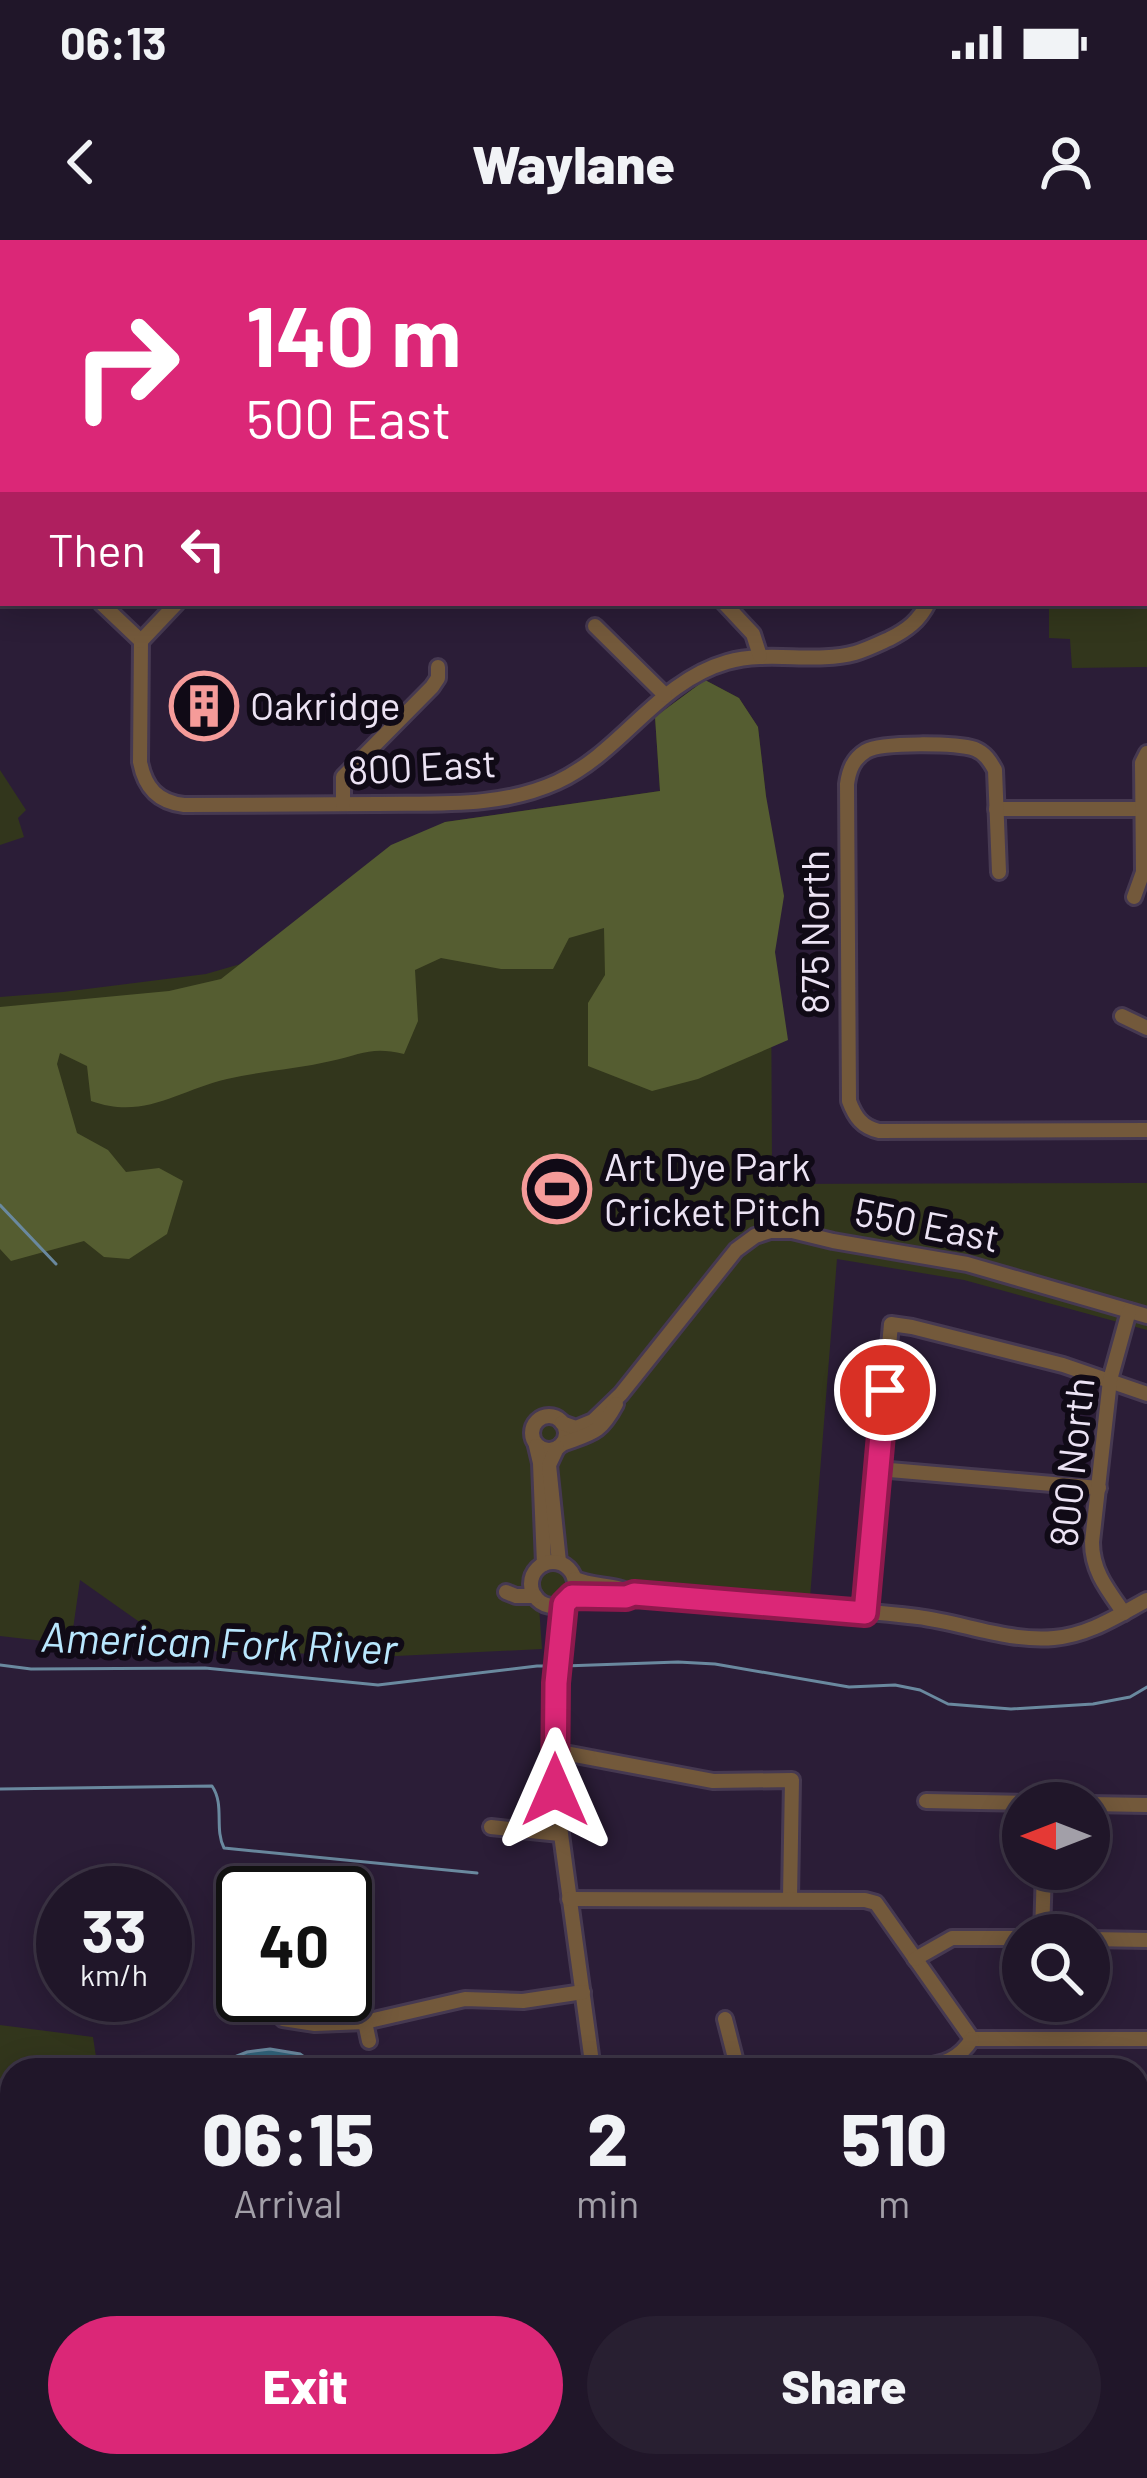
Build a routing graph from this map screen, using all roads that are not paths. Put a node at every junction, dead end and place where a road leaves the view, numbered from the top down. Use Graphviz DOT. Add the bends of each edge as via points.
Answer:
graph roads {
  1 [pos="104,606"];
  2 [pos="174,606"];
  3 [pos="727,606"];
  4 [pos="926,606"];
  5 [pos="595,626"];
  6 [pos="141,640"];
  7 [pos="760,656"];
  8 [pos="438,668"];
  9 [pos="664,695"];
  10 [pos="1147,753"];
  11 [pos="343,804"];
  12 [pos="996,809"];
  13 [pos="1145,809"];
  14 [pos="999,872"];
  15 [pos="1134,897"];
  16 [pos="1122,1016"];
  17 [pos="1147,1028"];
  18 [pos="1147,1130"];
  19 [pos="1129,1311"];
  20 [pos="1147,1316"];
  21 [pos="1110,1380"];
  22 [pos="621,1394"];
  23 [pos="1147,1394"];
  24 [pos="562,1423"];
  25 [pos="536,1445"];
  26 [pos="560,1446"];
  27 [pos="878,1469"];
  28 [pos="1099,1488"];
  29 [pos="551,1563"];
  30 [pos="575,1579"];
  31 [pos="634,1594"];
  32 [pos="550,1597"];
  33 [pos="1147,1600"];
  34 [pos="865,1613"];
  35 [pos="1124,1613"];
  36 [pos="554,1751"];
  37 [pos="926,1801"];
  38 [pos="1002,1802"];
  39 [pos="1110,1804"];
  40 [pos="1147,1804"];
  41 [pos="491,1826"];
  42 [pos="560,1834"];
  43 [pos="790,1898"];
  44 [pos="569,1899"];
  45 [pos="1002,1938"];
  46 [pos="1110,1939"];
  47 [pos="1147,1940"];
  48 [pos="915,1959"];
  49 [pos="583,1993"];
  50 [pos="725,2019"];
  51 [pos="372,2020"];
  52 [pos="302,2022"];
  53 [pos="365,2022"];
  54 [pos="972,2039"];
  55 [pos="1147,2039"];
  56 [pos="369,2041"];
  57 [pos="591,2058"];
  58 [pos="735,2058"];
  59 [pos="957,2058"];
  1 -- 6 [label="street"];
  2 -- 6 [label="street"];
  3 -- 7 [label="street" via="753,634"];
  4 -- 7 [label="street, 800 East" via="910,627 856,652"];
  5 -- 9 [label="street"];
  6 -- 11 [label="street, 800 East" via="140,762 162,800"];
  7 -- 9 [label="street, 800 East" via="712,668"];
  8 -- 11 [label="street" via="432,687 343,777"];
  9 -- 11 [label="street, 800 East" via="600,756 535,790 485,802"];
  10 -- 13 [label="street"];
  12 -- 13 [label="street"];
  12 -- 14 [label="street"];
  12 -- 18 [label="street, 875 North" via="994,770 977,750 877,747 852,765 849,1101 858,1120 879,1131"];
  13 -- 15 [label="street"];
  16 -- 17 [label="street"];
  19 -- 20 [label="street, 550 East"];
  19 -- 21 [label="street, 800 North"];
  19 -- 22 [label="street, 550 East" via="990,1269 770,1231 726,1260"];
  21 -- 23 [label="street"];
  21 -- 27 [label="street" via="891,1324"];
  21 -- 28 [label="street, 800 North"];
  22 -- 24 [label="street, 550 East" via="588,1425"];
  22 -- 26 [label="street, 550 East" via="599,1430"];
  24 -- 25 [label="street" via="539,1419 531,1434"];
  24 -- 26 [label="street"];
  25 -- 26 [label="street"];
  25 -- 29 [label="street"];
  26 -- 29 [label="street" via="549,1465"];
  27 -- 28 [label="street"];
  27 -- 34 [label="street"];
  28 -- 35 [label="street, 800 North" via="1092,1558"];
  29 -- 30 [label="street"];
  29 -- 32 [label="street" via="533,1574"];
  30 -- 31 [label="street"];
  30 -- 32 [label="street"];
  31 -- 32 [label="street"];
  31 -- 34 [label="street"];
  32 -- 36 [label="street"];
  33 -- 35 [label="street"];
  34 -- 35 [label="street" via="1033,1639 1077,1635"];
  36 -- 42 [label="street"];
  36 -- 43 [label="street" via="697,1779 792,1780"];
  37 -- 38 [label="street"];
  39 -- 40 [label="street"];
  41 -- 42 [label="street"];
  42 -- 44 [label="street"];
  43 -- 44 [label="street"];
  43 -- 48 [label="street" via="876,1903"];
  44 -- 49 [label="street"];
  45 -- 48 [label="street" via="952,1938"];
  46 -- 47 [label="street"];
  48 -- 54 [label="street"];
  49 -- 51 [label="street" via="465,1999"];
  49 -- 57 [label="street"];
  50 -- 58 [label="street"];
  52 -- 53 [label="street"];
  53 -- 56 [label="street"];
  54 -- 55 [label="street"];
  54 -- 59 [label="street"];
}
